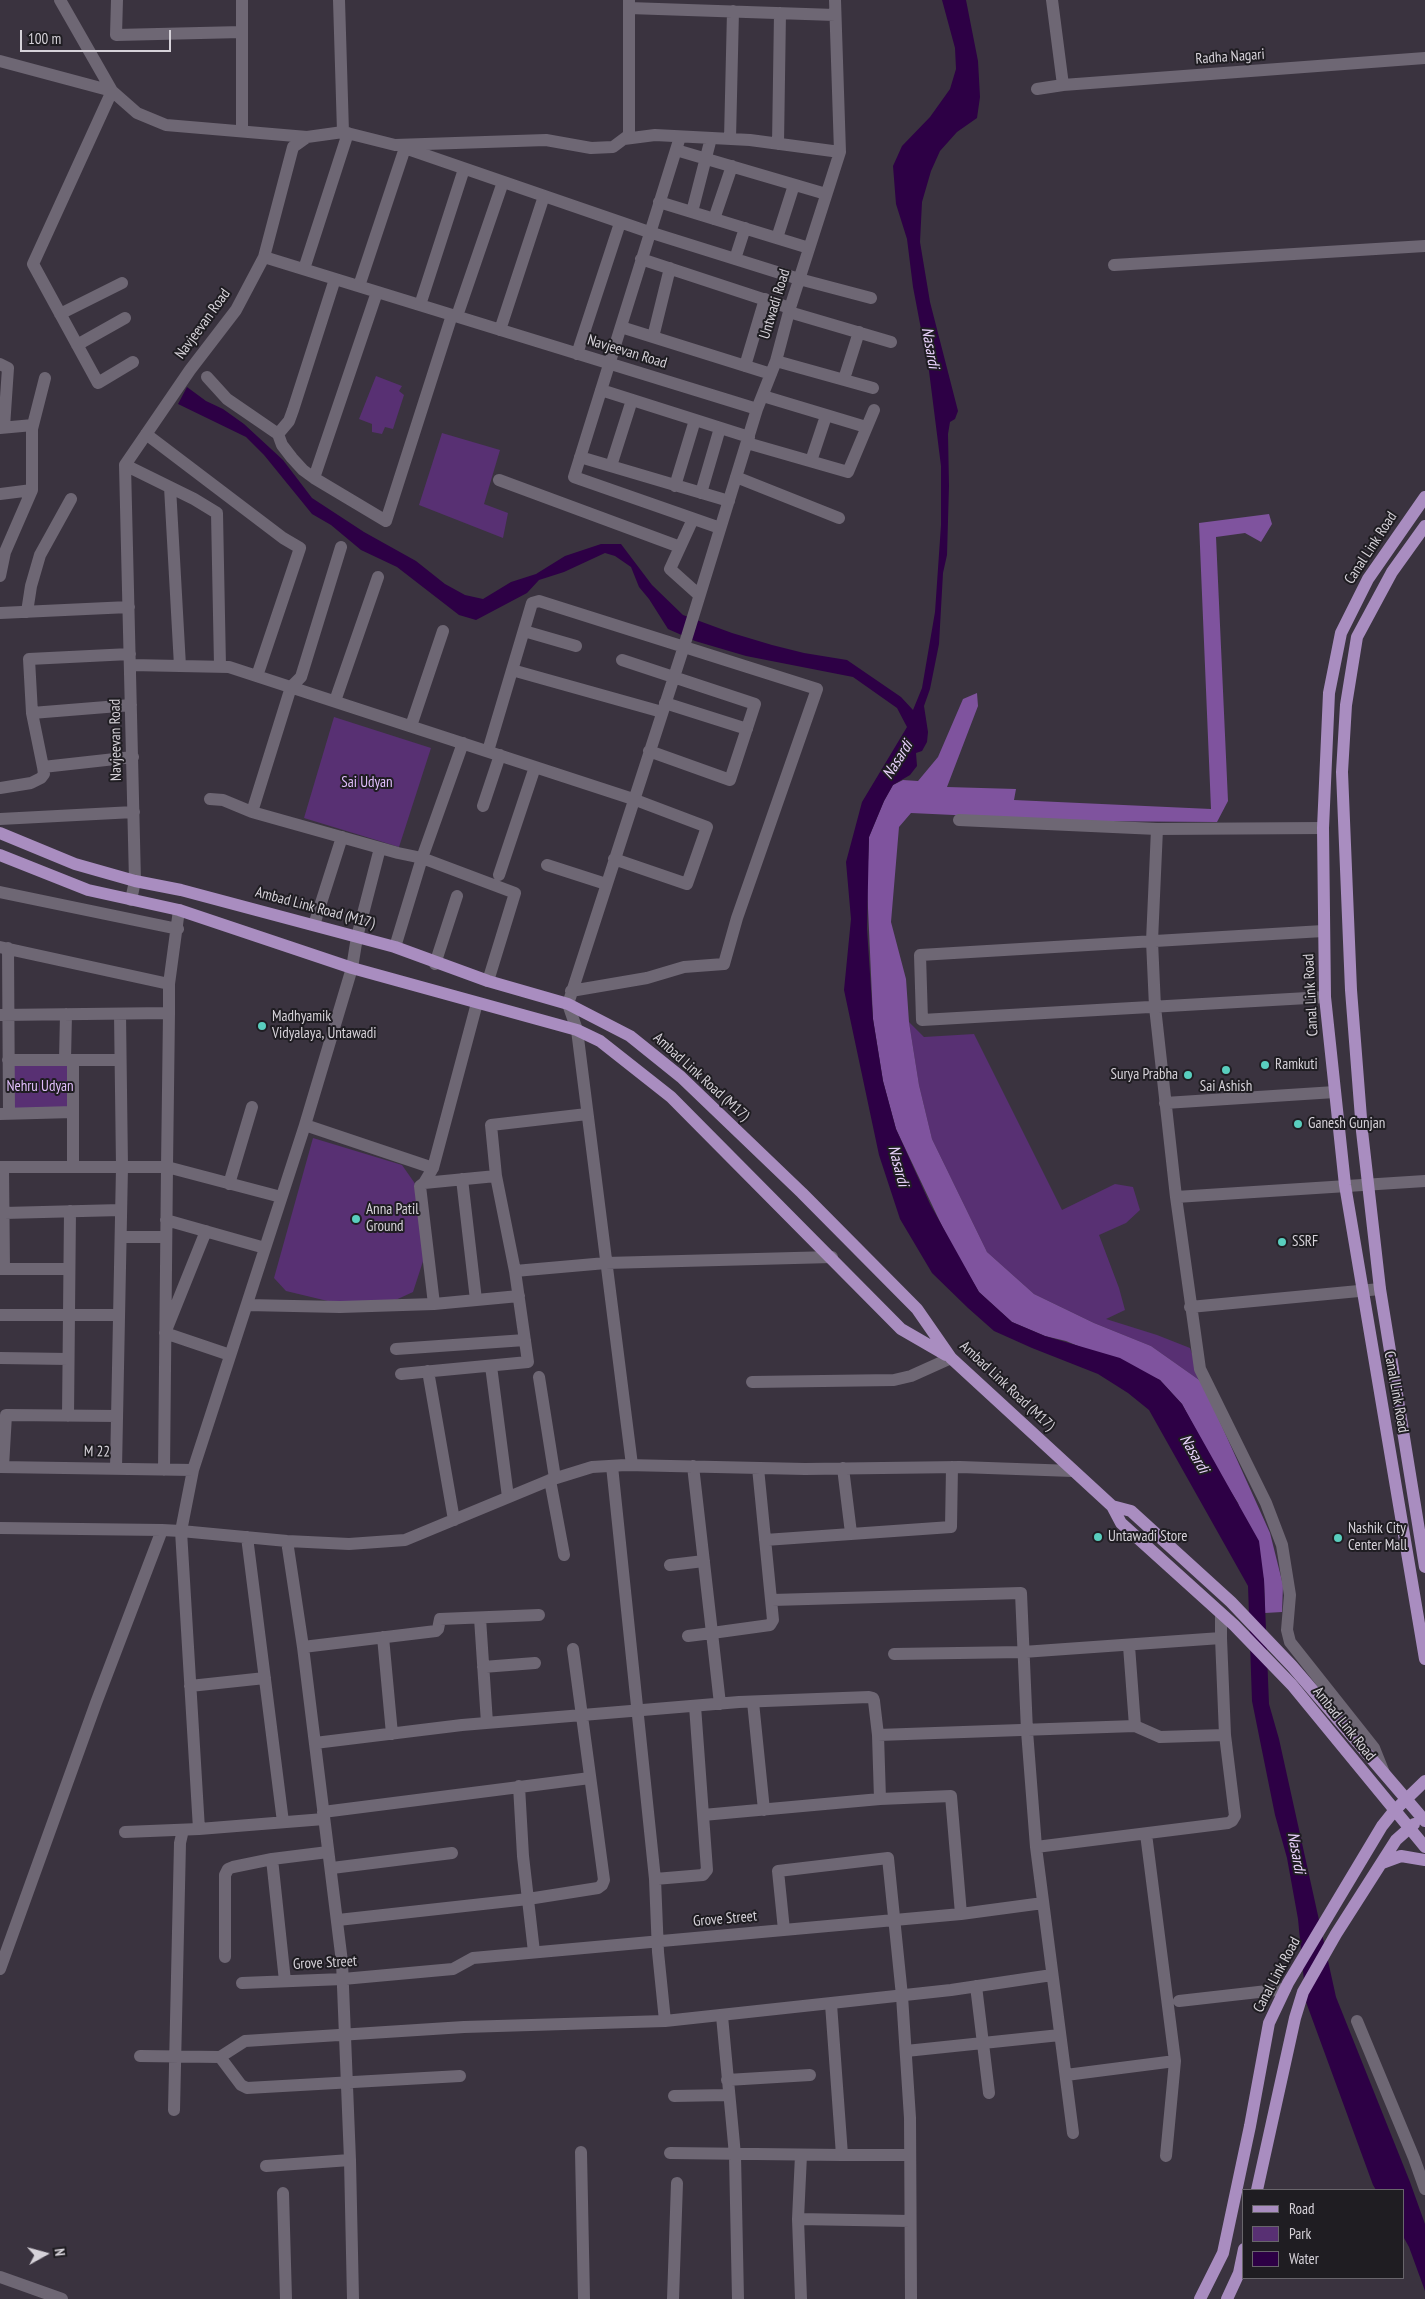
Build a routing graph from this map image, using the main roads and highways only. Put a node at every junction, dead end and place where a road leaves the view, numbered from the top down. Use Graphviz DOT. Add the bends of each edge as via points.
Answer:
graph roads {
  1 [pos="1425,497"];
  2 [pos="1425,526"];
  3 [pos="0,833"];
  4 [pos="0,855"];
  5 [pos="950,1358"];
  6 [pos="1112,1506"];
  7 [pos="1422,1531"];
  8 [pos="1425,1567"];
  9 [pos="1230,1602"];
  10 [pos="1234,1625"];
  11 [pos="1425,1659"];
  12 [pos="1425,1782"];
  13 [pos="1406,1799"];
  14 [pos="1394,1811"];
  15 [pos="1424,1817"];
  16 [pos="1409,1829"];
  17 [pos="1425,1847"];
  18 [pos="1425,1860"];
  19 [pos="1382,1864"];
  20 [pos="1256,2189"];
  21 [pos="1242,2258"];
  22 [pos="1200,2299"];
  23 [pos="1227,2299"];
  1 -- 11 [label="main road, Canal Link Road" via="1368,579 1341,633 1329,693 1324,828 1325,997 1345,1184"];
  2 -- 7 [label="main road, Canal Link Road" via="1392,572 1357,637 1346,705 1342,772 1351,990 1368,1183 1380,1289"];
  3 -- 5 [label="main road, Ambad Link Road (M17)" via="75,864 395,947 435,964 568,1004 630,1036 681,1077 802,1193 917,1309"];
  4 -- 5 [label="main road" via="88,890 180,910 352,968 577,1030 600,1041 671,1097 901,1330"];
  5 -- 6 [label="main road, Ambad Link Road (M17)"];
  6 -- 9 [label="main road, Ambad Link Road (M17)" via="1131,1510"];
  6 -- 10 [label="main road, Ambad Link Road (M17)" via="1120,1523"];
  7 -- 8 [label="main road, Canal Link Road"];
  9 -- 13 [label="main road, Ambad Link Road" via="1362,1740"];
  10 -- 14 [label="main road, Ambad Link Road" via="1292,1685"];
  12 -- 13 [label="main road, Canal Link Road"];
  13 -- 14 [label="main road, Canal Link Road"];
  13 -- 15 [label="main road, Ambad Link Road"];
  14 -- 16 [label="main road, Ambad Link Road"];
  14 -- 22 [label="main road, Canal Link Road" via="1324,1921 1269,2023 1223,2253"];
  15 -- 16 [label="main road, Canal Link Road"];
  16 -- 17 [label="main road, Ambad Link Road"];
  16 -- 19 [label="main road, Canal Link Road" via="1396,1840"];
  18 -- 19 [label="main road" via="1401,1856"];
  19 -- 20 [label="main road, Canal Link Road" via="1303,1992"];
  21 -- 23 [label="main road"];
}
